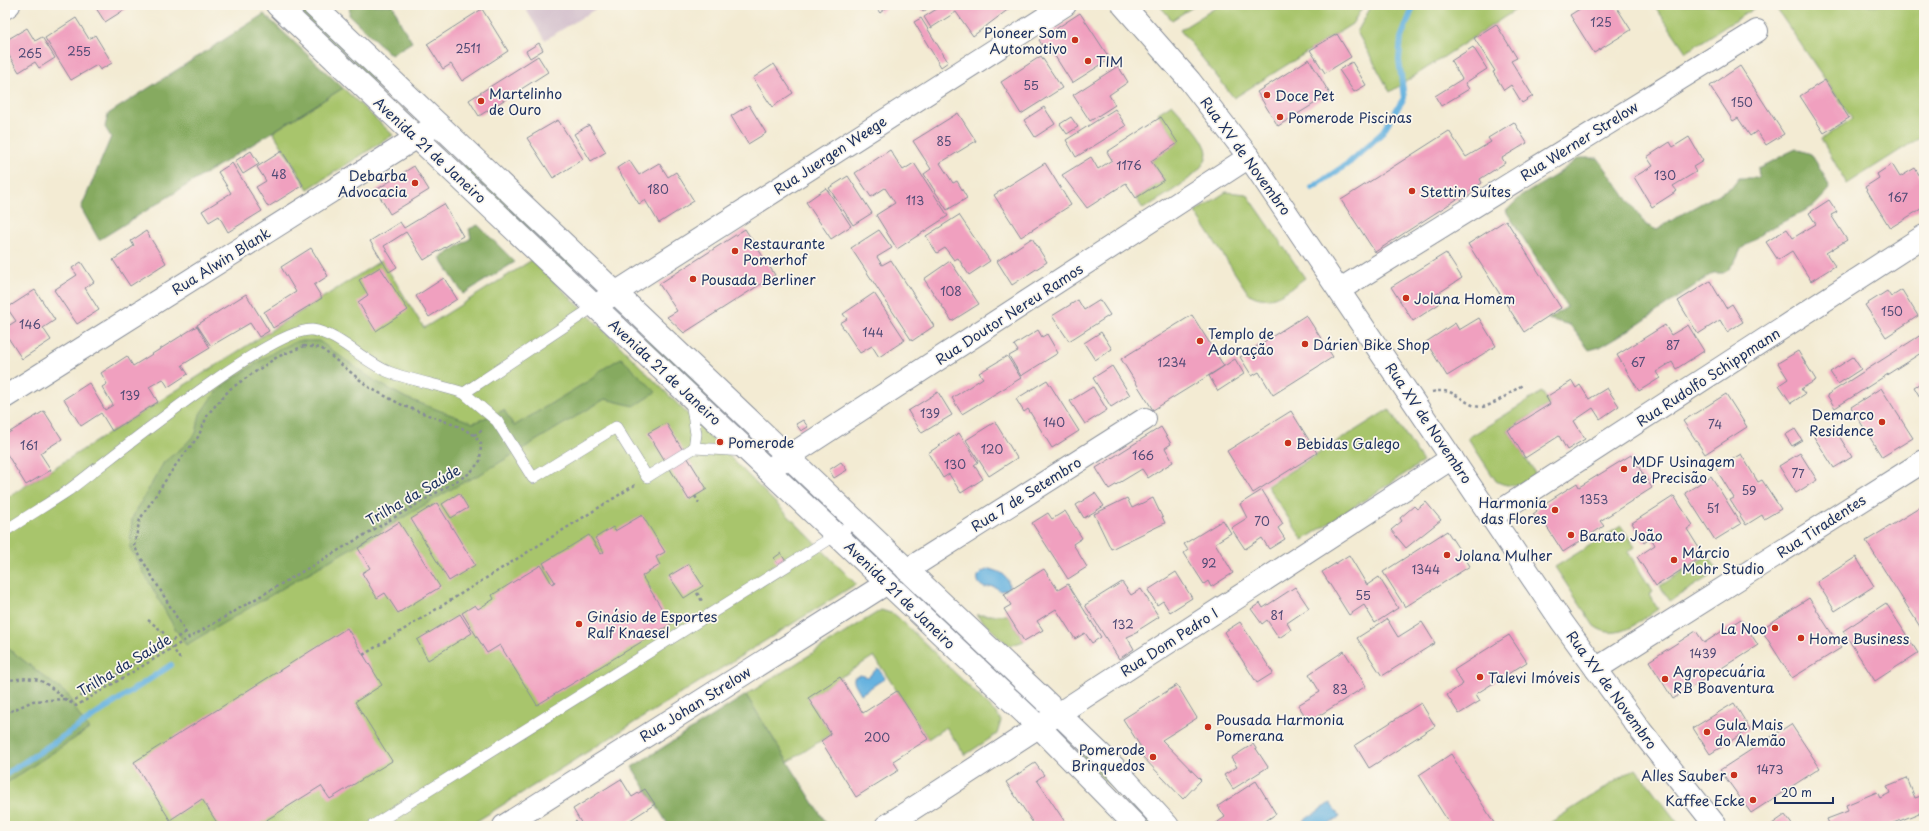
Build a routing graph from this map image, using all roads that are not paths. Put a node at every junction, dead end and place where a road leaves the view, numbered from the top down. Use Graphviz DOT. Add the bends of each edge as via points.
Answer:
graph roads {
  1 [pos="9,5"];
  2 [pos="277,5"];
  3 [pos="313,5"];
  4 [pos="1065,5"];
  5 [pos="1123,5"];
  6 [pos="5,8"];
  7 [pos="1757,31"];
  8 [pos="438,124"];
  9 [pos="417,137"];
  10 [pos="1249,157"];
  11 [pos="1924,236"];
  12 [pos="1339,290"];
  13 [pos="616,293"];
  14 [pos="595,306"];
  15 [pos="464,392"];
  16 [pos="690,396"];
  17 [pos="5,397"];
  18 [pos="1145,419"];
  19 [pos="694,448"];
  20 [pos="747,451"];
  21 [pos="789,457"];
  22 [pos="1452,458"];
  23 [pos="1924,461"];
  24 [pos="768,470"];
  25 [pos="1491,517"];
  26 [pos="856,520"];
  27 [pos="5,530"];
  28 [pos="836,535"];
  29 [pos="908,570"];
  30 [pos="887,583"];
  31 [pos="1596,669"];
  32 [pos="1059,714"];
  33 [pos="1039,727"];
  34 [pos="372,826"];
  35 [pos="504,826"];
  36 [pos="886,826"];
  37 [pos="1136,826"];
  38 [pos="1168,826"];
  39 [pos="1716,826"];
  1 -- 6 [label="street"];
  2 -- 9 [label="street, Avenida 21 de Janeiro"];
  3 -- 8 [label="street, Avenida 21 de Janeiro"];
  4 -- 13 [label="street, Rua Juergen Weege"];
  5 -- 10 [label="street, Rua XV de Novembro" via="1190,80"];
  7 -- 12 [label="street, Rua Werner Strelow"];
  8 -- 9 [label="street, Rua Alwin Blank"];
  8 -- 13 [label="street, Avenida 21 de Janeiro"];
  9 -- 14 [label="street, Avenida 21 de Janeiro"];
  9 -- 17 [label="street, Rua Alwin Blank"];
  10 -- 12 [label="street, Rua XV de Novembro"];
  10 -- 21 [label="street, Rua Doutor Nereu Ramos"];
  11 -- 25 [label="street, Rua Rudolfo Schippmann"];
  12 -- 22 [label="street, Rua XV de Novembro"];
  13 -- 14 [label="street, Rua Juergen Weege"];
  13 -- 21 [label="street, Avenida 21 de Janeiro"];
  14 -- 15 [label="lane"];
  14 -- 16 [label="street, Avenida 21 de Janeiro"];
  15 -- 19 [label="lane" via="497,421 533,478 616,427 648,477"];
  15 -- 27 [label="lane" via="388,372 333,338 312,330 294,333 271,344 205,388 67,491"];
  16 -- 19 [label="lane" via="696,434"];
  16 -- 20 [label="street, Avenida 21 de Janeiro"];
  18 -- 29 [label="street, Rua 7 de Setembro"];
  19 -- 20 [label="lane"];
  20 -- 24 [label="street, Avenida 21 de Janeiro"];
  21 -- 24 [label="street, Rua Doutor Nereu Ramos"];
  21 -- 26 [label="street, Avenida 21 de Janeiro"];
  22 -- 25 [label="street, Rua XV de Novembro"];
  22 -- 32 [label="street, Rua Dom Pedro I"];
  23 -- 31 [label="street, Rua Tiradentes"];
  24 -- 28 [label="street, Avenida 21 de Janeiro"];
  25 -- 31 [label="street, Rua XV de Novembro"];
  26 -- 28 [label="lane"];
  26 -- 29 [label="street, Avenida 21 de Janeiro"];
  28 -- 30 [label="street, Avenida 21 de Janeiro"];
  28 -- 34 [label="lane"];
  29 -- 30 [label="street, Rua 7 de Setembro"];
  29 -- 32 [label="street, Avenida 21 de Janeiro"];
  30 -- 33 [label="street, Avenida 21 de Janeiro"];
  30 -- 35 [label="street, Rua Johan Strelow"];
  31 -- 39 [label="street, Rua XV de Novembro" via="1668,767"];
  32 -- 33 [label="street, Rua Dom Pedro I"];
  32 -- 38 [label="street, Avenida 21 de Janeiro" via="1115,768"];
  33 -- 36 [label="street, Rua Dom Pedro I"];
  33 -- 37 [label="street, Avenida 21 de Janeiro"];
}
